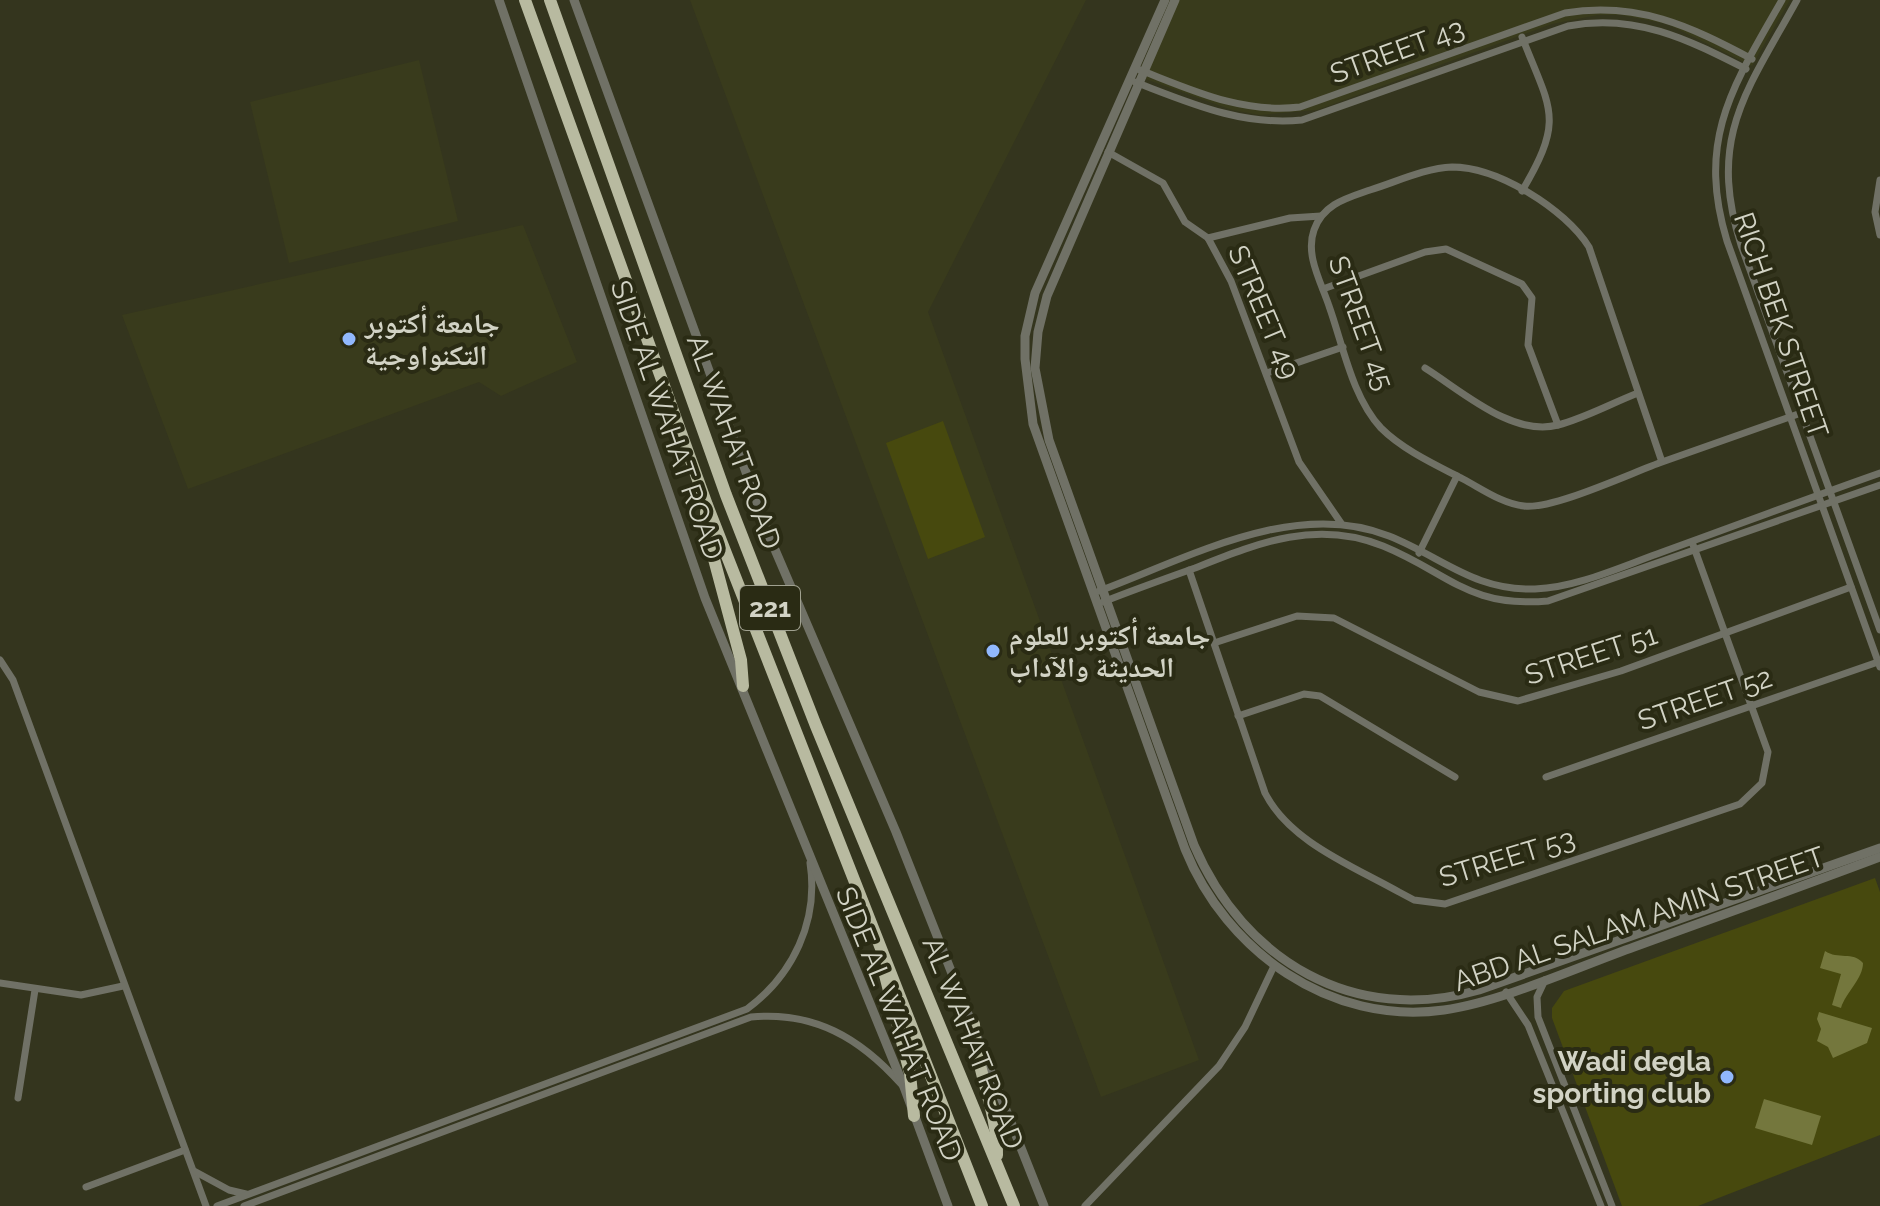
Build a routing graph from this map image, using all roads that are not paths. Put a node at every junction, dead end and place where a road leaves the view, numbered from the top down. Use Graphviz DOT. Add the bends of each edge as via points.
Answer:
graph roads {
  1 [pos="499,0"];
  2 [pos="548,0"];
  3 [pos="574,0"];
  4 [pos="1165,0"];
  5 [pos="1175,0"];
  6 [pos="1782,0"];
  7 [pos="1797,0"];
  8 [pos="525,1"];
  9 [pos="559,28"];
  10 [pos="1520,31"];
  11 [pos="539,38"];
  12 [pos="1524,41"];
  13 [pos="1749,57"];
  14 [pos="1761,64"];
  15 [pos="1744,68"];
  16 [pos="1140,70"];
  17 [pos="1755,74"];
  18 [pos="1134,81"];
  19 [pos="1108,152"];
  20 [pos="1880,180"];
  21 [pos="1522,191"];
  22 [pos="1321,216"];
  23 [pos="1880,235"];
  24 [pos="1208,238"];
  25 [pos="1323,289"];
  26 [pos="1343,347"];
  27 [pos="1425,368"];
  28 [pos="1267,373"];
  29 [pos="1638,393"];
  30 [pos="1801,413"];
  31 [pos="1789,417"];
  32 [pos="1558,425"];
  33 [pos="1662,462"];
  34 [pos="1880,473"];
  35 [pos="1457,476"];
  36 [pos="1880,485"];
  37 [pos="1830,491"];
  38 [pos="1818,496"];
  39 [pos="1834,502"];
  40 [pos="707,505"];
  41 [pos="1821,506"];
  42 [pos="1341,523"];
  43 [pos="1692,542"];
  44 [pos="1209,550"];
  45 [pos="1419,551"];
  46 [pos="1695,551"];
  47 [pos="1212,561"];
  48 [pos="1413,562"];
  49 [pos="1189,570"];
  50 [pos="1851,587"];
  51 [pos="1098,591"];
  52 [pos="1102,603"];
  53 [pos="1880,630"];
  54 [pos="1725,633"];
  55 [pos="1214,643"];
  56 [pos="0,660"];
  57 [pos="1879,664"];
  58 [pos="743,686"];
  59 [pos="1751,706"];
  60 [pos="1238,716"];
  61 [pos="1455,777"];
  62 [pos="1546,777"];
  63 [pos="1190,847"];
  64 [pos="1880,848"];
  65 [pos="809,857"];
  66 [pos="1880,857"];
  67 [pos="884,960"];
  68 [pos="1555,963"];
  69 [pos="1274,966"];
  70 [pos="1559,974"];
  71 [pos="1545,979"];
  72 [pos="0,983"];
  73 [pos="123,986"];
  74 [pos="1504,986"];
  75 [pos="35,990"];
  76 [pos="974,1024"];
  77 [pos="1551,1056"];
  78 [pos="1542,1059"];
  79 [pos="904,1087"];
  80 [pos="18,1098"];
  81 [pos="914,1116"];
  82 [pos="185,1150"];
  83 [pos="378,1150"];
  84 [pos="997,1163"];
  85 [pos="194,1171"];
  86 [pos="86,1187"];
  87 [pos="250,1194"];
  88 [pos="206,1206"];
  89 [pos="217,1206"];
  90 [pos="244,1206"];
  91 [pos="948,1206"];
  92 [pos="982,1206"];
  93 [pos="1014,1206"];
  94 [pos="1044,1206"];
  95 [pos="1085,1206"];
  96 [pos="1601,1206"];
  97 [pos="1612,1206"];
  1 -- 58 [label="street, SIDE AL WAHAT ROAD" via="700,583"];
  2 -- 8 [label="highway" via="538,5"];
  2 -- 9 [label="highway, AL WAHAT ROAD / 221"];
  3 -- 76 [label="street" via="770,538"];
  4 -- 16 [label="street, ABD AL SALAM AMIN STREET"];
  5 -- 16 [label="street, ABD AL SALAM AMIN STREET"];
  6 -- 13 [label="street, RICH BEK STREET"];
  7 -- 14 [label="street, RICH BEK STREET"];
  8 -- 11 [label="highway, AL WAHAT ROAD / 221"];
  9 -- 11 [label="highway" via="549,28"];
  9 -- 84 [label="highway, AL WAHAT ROAD / 221" via="726,495"];
  10 -- 12 [label="street"];
  10 -- 13 [label="street, STREET 43" via="1583,10 1638,11 1690,27"];
  10 -- 16 [label="street, STREET 43" via="1315,104 1284,109 1237,105"];
  11 -- 40 [label="highway, AL WAHAT ROAD / 221"];
  12 -- 15 [label="street, STREET 43" via="1585,22 1629,22 1671,33"];
  12 -- 18 [label="street, STREET 43" via="1293,121 1235,117"];
  12 -- 21 [label="street" via="1546,96 1550,126 1543,155"];
  13 -- 14 [label="street, STREET 43"];
  13 -- 15 [label="street, RICH BEK STREET"];
  14 -- 17 [label="street, RICH BEK STREET"];
  15 -- 17 [label="street, STREET 43"];
  15 -- 31 [label="street, RICH BEK STREET" via="1718,134 1716,203"];
  16 -- 18 [label="street, ABD AL SALAM AMIN STREET"];
  17 -- 30 [label="street, RICH BEK STREET" via="1732,130 1728,193 1741,245"];
  18 -- 19 [label="street, ABD AL SALAM AMIN STREET"];
  18 -- 51 [label="street, ABD AL SALAM AMIN STREET" via="1044,271 1025,336 1033,424"];
  19 -- 24 [label="street, STREET 49" via="1163,183 1185,222"];
  19 -- 51 [label="street, ABD AL SALAM AMIN STREET" via="1047,296 1035,368 1049,440"];
  20 -- 23 [label="street" via="1875,212"];
  21 -- 22 [label="street" via="1484,172 1449,167 1338,201"];
  21 -- 29 [label="street" via="1568,219 1589,247"];
  22 -- 24 [label="street"];
  22 -- 25 [label="street, STREET 45" via="1311,251"];
  24 -- 28 [label="street, STREET 49" via="1228,273"];
  25 -- 26 [label="street, STREET 45"];
  25 -- 32 [label="street" via="1437,248 1463,254 1522,284 1532,298 1528,345"];
  26 -- 28 [label="street"];
  26 -- 35 [label="street, STREET 45" via="1379,426"];
  27 -- 32 [label="street" via="1514,422"];
  28 -- 42 [label="street, STREET 49" via="1299,462"];
  29 -- 32 [label="street"];
  29 -- 33 [label="street"];
  30 -- 31 [label="street, STREET 45"];
  30 -- 37 [label="street, RICH BEK STREET"];
  31 -- 33 [label="street, STREET 45"];
  31 -- 38 [label="street, RICH BEK STREET"];
  33 -- 35 [label="street, STREET 45" via="1536,507 1513,504"];
  34 -- 37 [label="street"];
  35 -- 45 [label="street"];
  36 -- 39 [label="street"];
  37 -- 38 [label="street"];
  37 -- 39 [label="street, RICH BEK STREET"];
  38 -- 41 [label="street, RICH BEK STREET"];
  38 -- 43 [label="street"];
  39 -- 41 [label="street"];
  39 -- 53 [label="street, RICH BEK STREET"];
  40 -- 58 [label="highway" via="707,533 741,660"];
  40 -- 67 [label="highway, AL WAHAT ROAD / 221"];
  41 -- 46 [label="street"];
  41 -- 50 [label="street, RICH BEK STREET"];
  42 -- 44 [label="street" via="1278,527"];
  42 -- 45 [label="street" via="1374,530"];
  43 -- 45 [label="street" via="1565,585 1533,589 1469,578"];
  43 -- 46 [label="street, STREET 53"];
  44 -- 47 [label="street"];
  44 -- 51 [label="street"];
  45 -- 48 [label="street"];
  46 -- 48 [label="street" via="1567,597 1530,602 1476,594"];
  46 -- 54 [label="street, STREET 53"];
  47 -- 48 [label="street" via="1270,539 1319,533 1368,541"];
  47 -- 49 [label="street"];
  49 -- 52 [label="street"];
  49 -- 55 [label="street, STREET 53"];
  50 -- 54 [label="street, STREET 51"];
  50 -- 57 [label="street, RICH BEK STREET"];
  51 -- 52 [label="street, ABD AL SALAM AMIN STREET"];
  52 -- 63 [label="street, ABD AL SALAM AMIN STREET"];
  54 -- 55 [label="street, STREET 51" via="1518,701 1479,692 1334,618 1297,616"];
  54 -- 59 [label="street, STREET 53"];
  55 -- 60 [label="street, STREET 53"];
  56 -- 73 [label="street" via="13,680"];
  57 -- 59 [label="street, STREET 52"];
  58 -- 65 [label="street, SIDE AL WAHAT ROAD"];
  59 -- 60 [label="street, STREET 53" via="1768,762 1762,783 1748,799 1445,904 1414,900 1287,825 1265,793"];
  59 -- 62 [label="street, STREET 52"];
  60 -- 61 [label="street" via="1304,694 1320,696"];
  63 -- 69 [label="street, ABD AL SALAM AMIN STREET" via="1202,886 1224,921"];
  63 -- 74 [label="street, ABD AL SALAM AMIN STREET" via="1243,924 1284,960 1316,979 1403,1002"];
  64 -- 68 [label="street, ABD AL SALAM AMIN STREET"];
  65 -- 79 [label="street, SIDE AL WAHAT ROAD"];
  65 -- 83 [label="street" via="811,897 798,949 777,982 747,1009"];
  66 -- 70 [label="street, ABD AL SALAM AMIN STREET"];
  67 -- 81 [label="highway" via="910,1073"];
  67 -- 92 [label="highway, AL WAHAT ROAD / 221"];
  68 -- 70 [label="street"];
  68 -- 74 [label="street, ABD AL SALAM AMIN STREET"];
  69 -- 74 [label="street, ABD AL SALAM AMIN STREET" via="1329,995 1403,1011 1463,1006"];
  69 -- 95 [label="street" via="1219,1066"];
  70 -- 71 [label="street, ABD AL SALAM AMIN STREET"];
  71 -- 74 [label="street, ABD AL SALAM AMIN STREET"];
  71 -- 77 [label="street" via="1536,1007"];
  72 -- 75 [label="street"];
  73 -- 75 [label="street" via="81,995"];
  73 -- 82 [label="street"];
  74 -- 78 [label="street"];
  75 -- 80 [label="street"];
  76 -- 84 [label="highway"];
  76 -- 94 [label="street"];
  77 -- 78 [label="street"];
  77 -- 97 [label="street"];
  78 -- 96 [label="street"];
  79 -- 81 [label="street, SIDE AL WAHAT ROAD"];
  79 -- 83 [label="street" via="876,1056 835,1029 787,1017 751,1017"];
  81 -- 91 [label="street, SIDE AL WAHAT ROAD"];
  82 -- 85 [label="street"];
  82 -- 86 [label="street"];
  83 -- 87 [label="street"];
  83 -- 90 [label="street"];
  84 -- 93 [label="highway, AL WAHAT ROAD / 221"];
  85 -- 87 [label="street" via="229,1190"];
  85 -- 88 [label="street"];
  87 -- 89 [label="street"];
}
